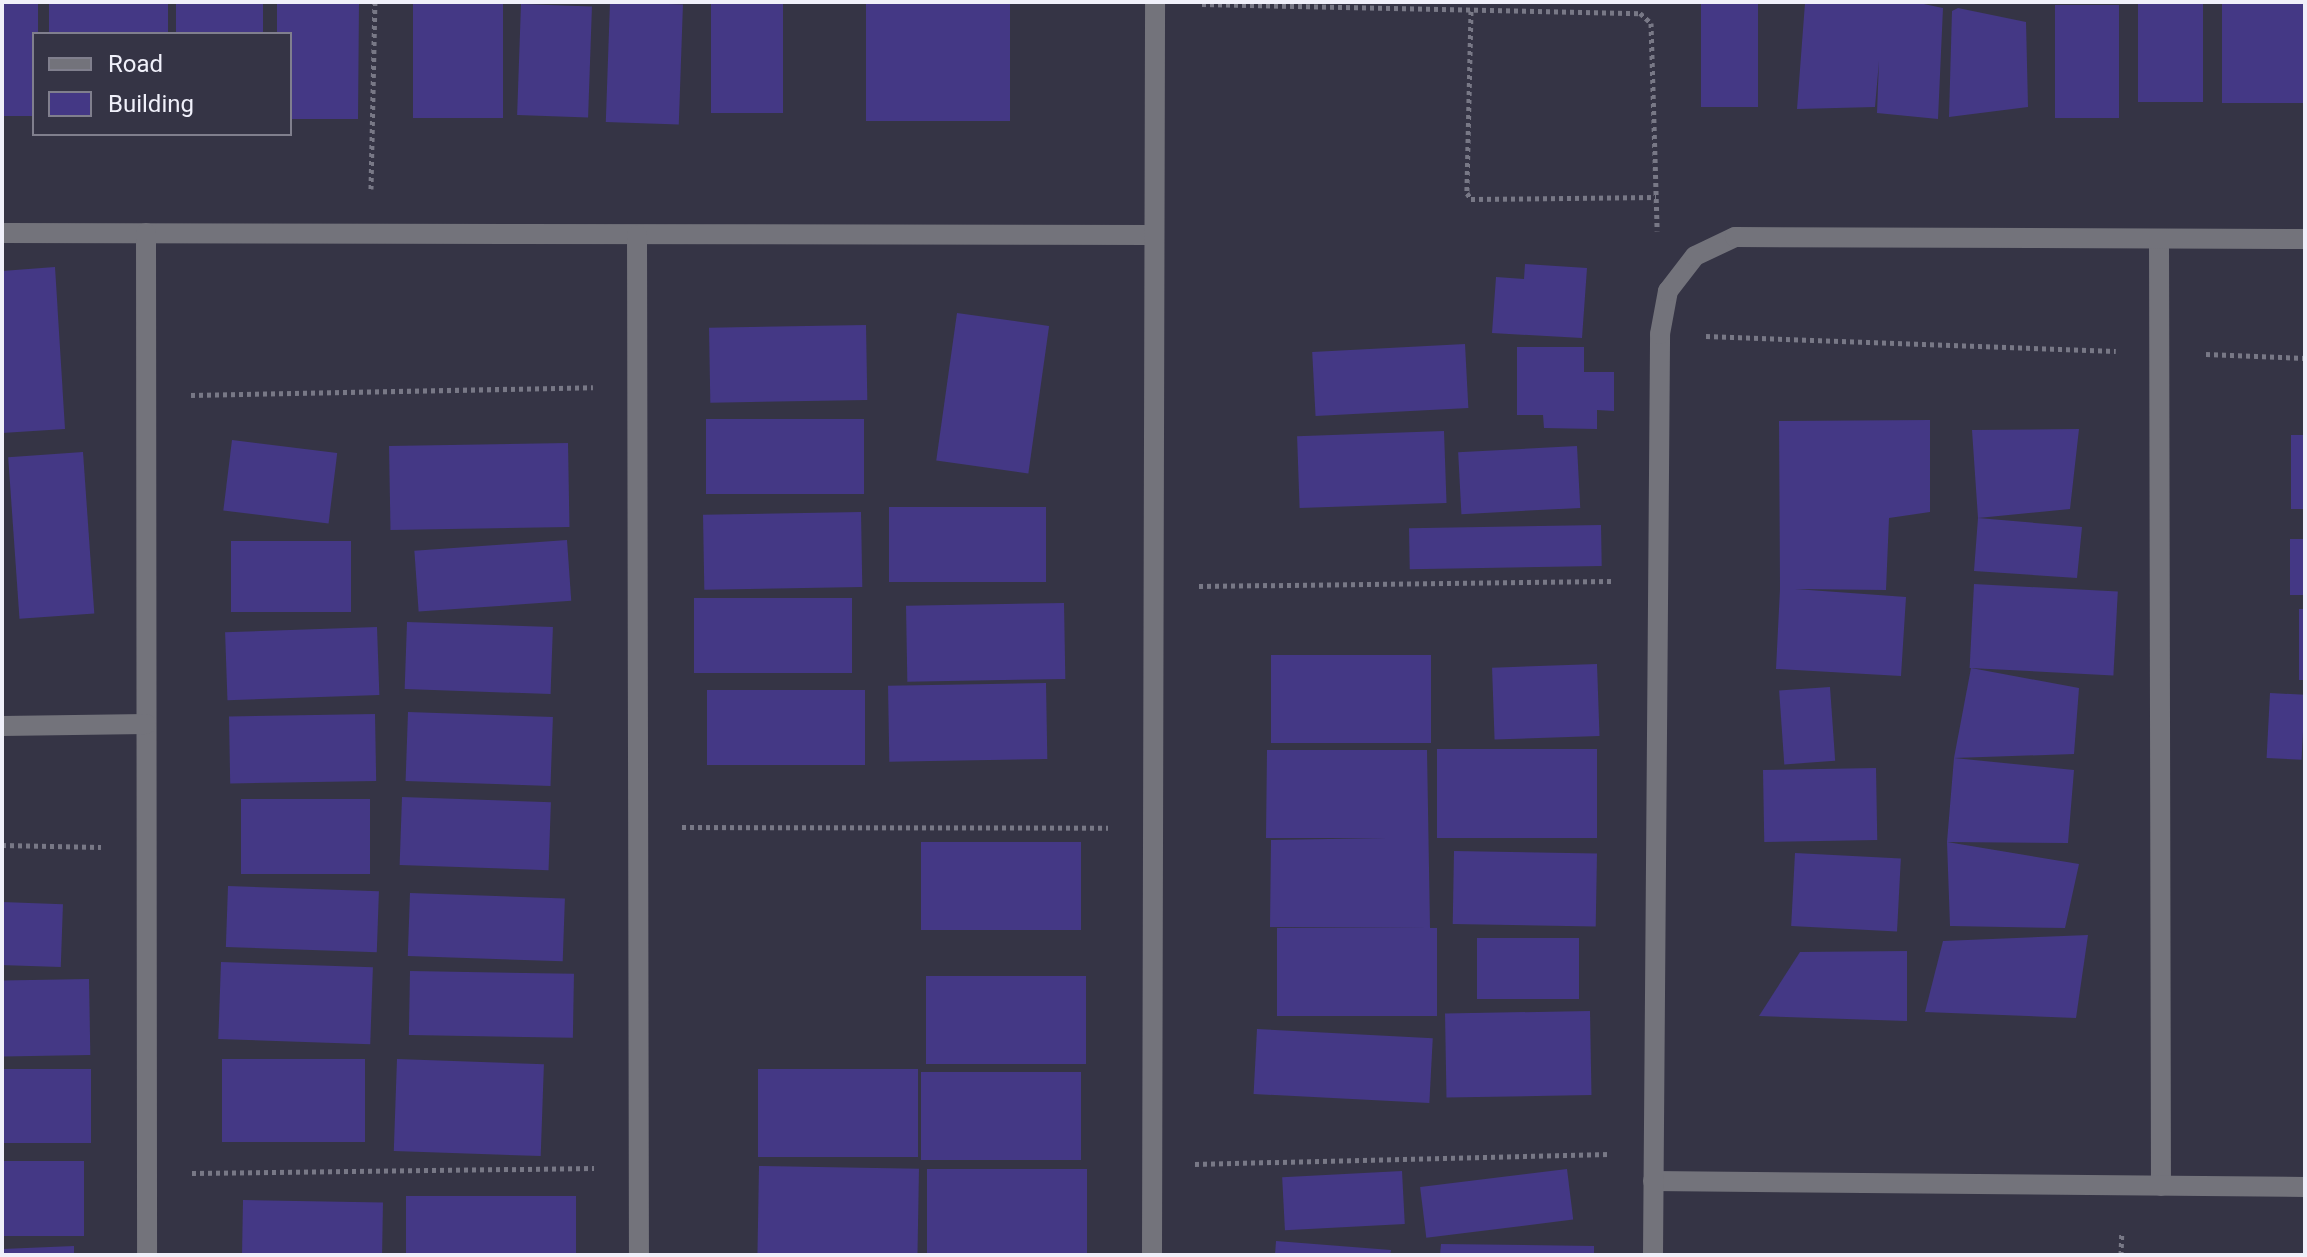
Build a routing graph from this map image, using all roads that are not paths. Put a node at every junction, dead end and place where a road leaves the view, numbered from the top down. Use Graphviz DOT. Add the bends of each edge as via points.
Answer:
graph roads {
  1 [pos="1155,2"];
  2 [pos="2,233"];
  3 [pos="146,233"];
  4 [pos="637,235"];
  5 [pos="1154,235"];
  6 [pos="2159,239"];
  7 [pos="2305,239"];
  8 [pos="146,724"];
  9 [pos="2,726"];
  10 [pos="1653,1181"];
  11 [pos="2161,1186"];
  12 [pos="2305,1187"];
  13 [pos="147,1255"];
  14 [pos="639,1255"];
  15 [pos="1152,1255"];
  16 [pos="1653,1255"];
  1 -- 5 [label="street"];
  2 -- 3 [label="street"];
  3 -- 4 [label="street"];
  3 -- 8 [label="street"];
  4 -- 5 [label="street"];
  4 -- 14 [label="street"];
  5 -- 15 [label="street"];
  6 -- 7 [label="street"];
  6 -- 10 [label="street" via="1735,237 1695,256 1668,291 1660,334"];
  6 -- 11 [label="street"];
  8 -- 9 [label="street"];
  8 -- 13 [label="street"];
  10 -- 11 [label="street"];
  10 -- 16 [label="street"];
  11 -- 12 [label="street"];
}
